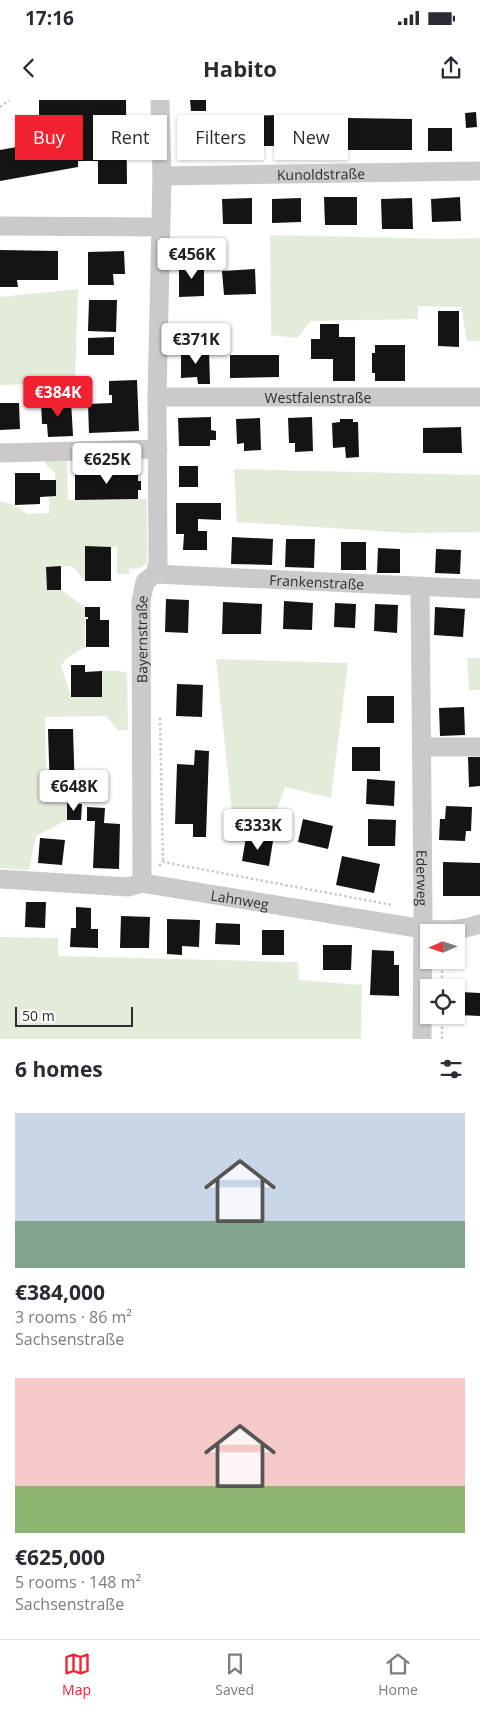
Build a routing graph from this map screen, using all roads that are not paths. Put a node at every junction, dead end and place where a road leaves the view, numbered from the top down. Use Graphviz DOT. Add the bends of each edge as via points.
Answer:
graph roads {
  1 [pos="160,100"];
  2 [pos="480,171"];
  3 [pos="162,176"];
  4 [pos="0,226"];
  5 [pos="160,227"];
  6 [pos="157,397"];
  7 [pos="480,397"];
  8 [pos="158,449"];
  9 [pos="0,452"];
  10 [pos="155,574"];
  11 [pos="420,586"];
  12 [pos="480,589"];
  13 [pos="422,747"];
  14 [pos="480,747"];
  15 [pos="0,879"];
  16 [pos="142,883"];
  17 [pos="423,924"];
  18 [pos="480,924"];
  19 [pos="465,928"];
  20 [pos="420,929"];
  21 [pos="423,969"];
  22 [pos="422,1039"];
  1 -- 3 [label="street, Bayernstraße"];
  2 -- 3 [label="street, Kunoldstraße"];
  3 -- 5 [label="street, Bayernstraße"];
  4 -- 5 [label="street"];
  5 -- 6 [label="street, Bayernstraße"];
  6 -- 7 [label="street, Westfalenstraße"];
  6 -- 8 [label="street, Bayernstraße"];
  8 -- 9 [label="street"];
  8 -- 10 [label="street, Bayernstraße" via="158,563"];
  10 -- 11 [label="street, Frankenstraße"];
  10 -- 16 [label="street, Bayernstraße" via="145,582 141,601"];
  11 -- 12 [label="street, Frankenstraße"];
  11 -- 13 [label="street, Ederweg"];
  13 -- 14 [label="street"];
  13 -- 17 [label="street, Ederweg"];
  15 -- 16 [label="street, Lahnweg" via="128,887"];
  16 -- 20 [label="street, Lahnweg"];
  18 -- 19 [label="street, Lahnweg"];
  21 -- 22 [label="street, Ederweg"];
}
